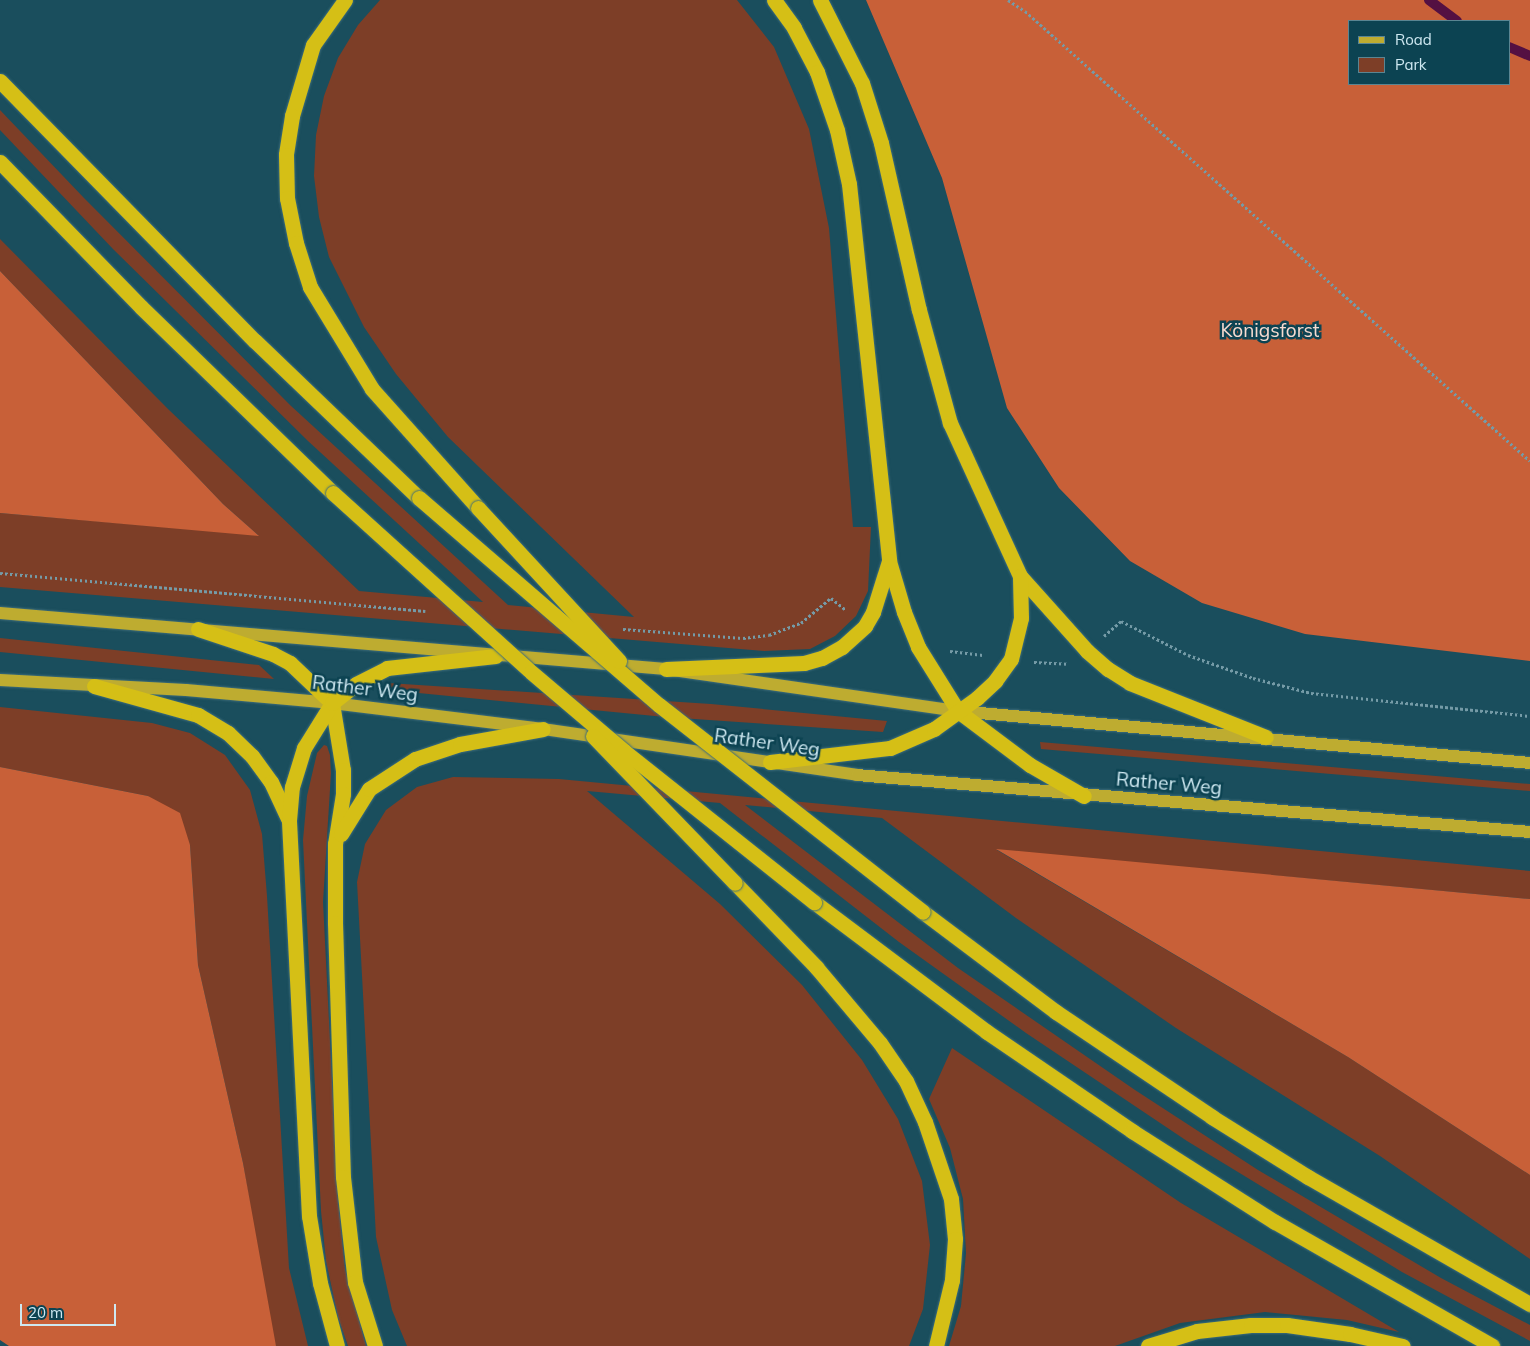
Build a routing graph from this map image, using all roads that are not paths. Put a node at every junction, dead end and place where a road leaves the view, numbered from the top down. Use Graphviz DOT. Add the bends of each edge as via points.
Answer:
graph roads {
  1 [pos="345,0"];
  2 [pos="774,0"];
  3 [pos="820,0"];
  4 [pos="0,81"];
  5 [pos="0,162"];
  6 [pos="889,561"];
  7 [pos="1020,576"];
  8 [pos="0,613"];
  9 [pos="198,629"];
  10 [pos="495,656"];
  11 [pos="666,669"];
  12 [pos="530,671"];
  13 [pos="0,680"];
  14 [pos="94,686"];
  15 [pos="332,703"];
  16 [pos="658,705"];
  17 [pos="958,711"];
  18 [pos="542,729"];
  19 [pos="1266,738"];
  20 [pos="770,762"];
  21 [pos="1530,763"];
  22 [pos="1084,796"];
  23 [pos="289,820"];
  24 [pos="1530,832"];
  25 [pos="335,844"];
  26 [pos="1530,1304"];
  27 [pos="337,1346"];
  28 [pos="375,1346"];
  29 [pos="936,1346"];
  30 [pos="1148,1346"];
  31 [pos="1403,1346"];
  32 [pos="1492,1346"];
  1 -- 16 [label="highway, bridge" via="313,45 292,116 286,155 287,198 296,243 310,287 372,389"];
  2 -- 6 [label="highway" via="794,28 817,72 837,130 849,184"];
  3 -- 7 [label="highway" via="862,83 881,143 919,310 950,423"];
  4 -- 16 [label="highway, bridge" via="255,341 418,498"];
  5 -- 12 [label="highway, bridge" via="141,307 333,493"];
  6 -- 11 [label="highway" via="873,612 864,626 842,647 822,658 804,663"];
  6 -- 17 [label="highway" via="918,647"];
  7 -- 17 [label="highway" via="1021,618 1011,659 995,681"];
  7 -- 19 [label="highway" via="1087,651 1108,669 1130,683"];
  8 -- 9 [label="main road"];
  9 -- 10 [label="main road"];
  9 -- 15 [label="highway" via="273,654 290,664"];
  10 -- 11 [label="main road"];
  10 -- 15 [label="highway" via="387,668 356,684"];
  11 -- 17 [label="main road"];
  12 -- 29 [label="highway, bridge" via="816,966 880,1043 906,1081 925,1122 951,1199 955,1239 952,1280"];
  12 -- 32 [label="highway, bridge" via="624,751 814,902 986,1032 1132,1131 1275,1222"];
  13 -- 14 [label="main road, Rather Weg"];
  14 -- 15 [label="main road, Rather Weg" via="186,690"];
  14 -- 23 [label="highway" via="198,715 228,733 252,756 271,782"];
  15 -- 18 [label="main road, Rather Weg"];
  15 -- 23 [label="highway" via="304,748 292,787"];
  15 -- 25 [label="highway" via="344,770"];
  16 -- 26 [label="highway, bridge" via="1056,1012 1316,1182"];
  17 -- 19 [label="main road"];
  17 -- 20 [label="highway" via="934,729 890,748"];
  17 -- 22 [label="highway" via="1030,765"];
  18 -- 20 [label="main road, Rather Weg"];
  18 -- 25 [label="highway" via="460,744 415,759 369,789"];
  19 -- 21 [label="main road"];
  20 -- 22 [label="main road, Rather Weg" via="857,775"];
  22 -- 24 [label="main road, Rather Weg"];
  23 -- 27 [label="highway" via="310,1216 320,1283"];
  25 -- 28 [label="highway" via="343,1177 355,1282"];
  30 -- 31 [label="highway" via="1197,1331 1250,1324 1314,1328"];
}
